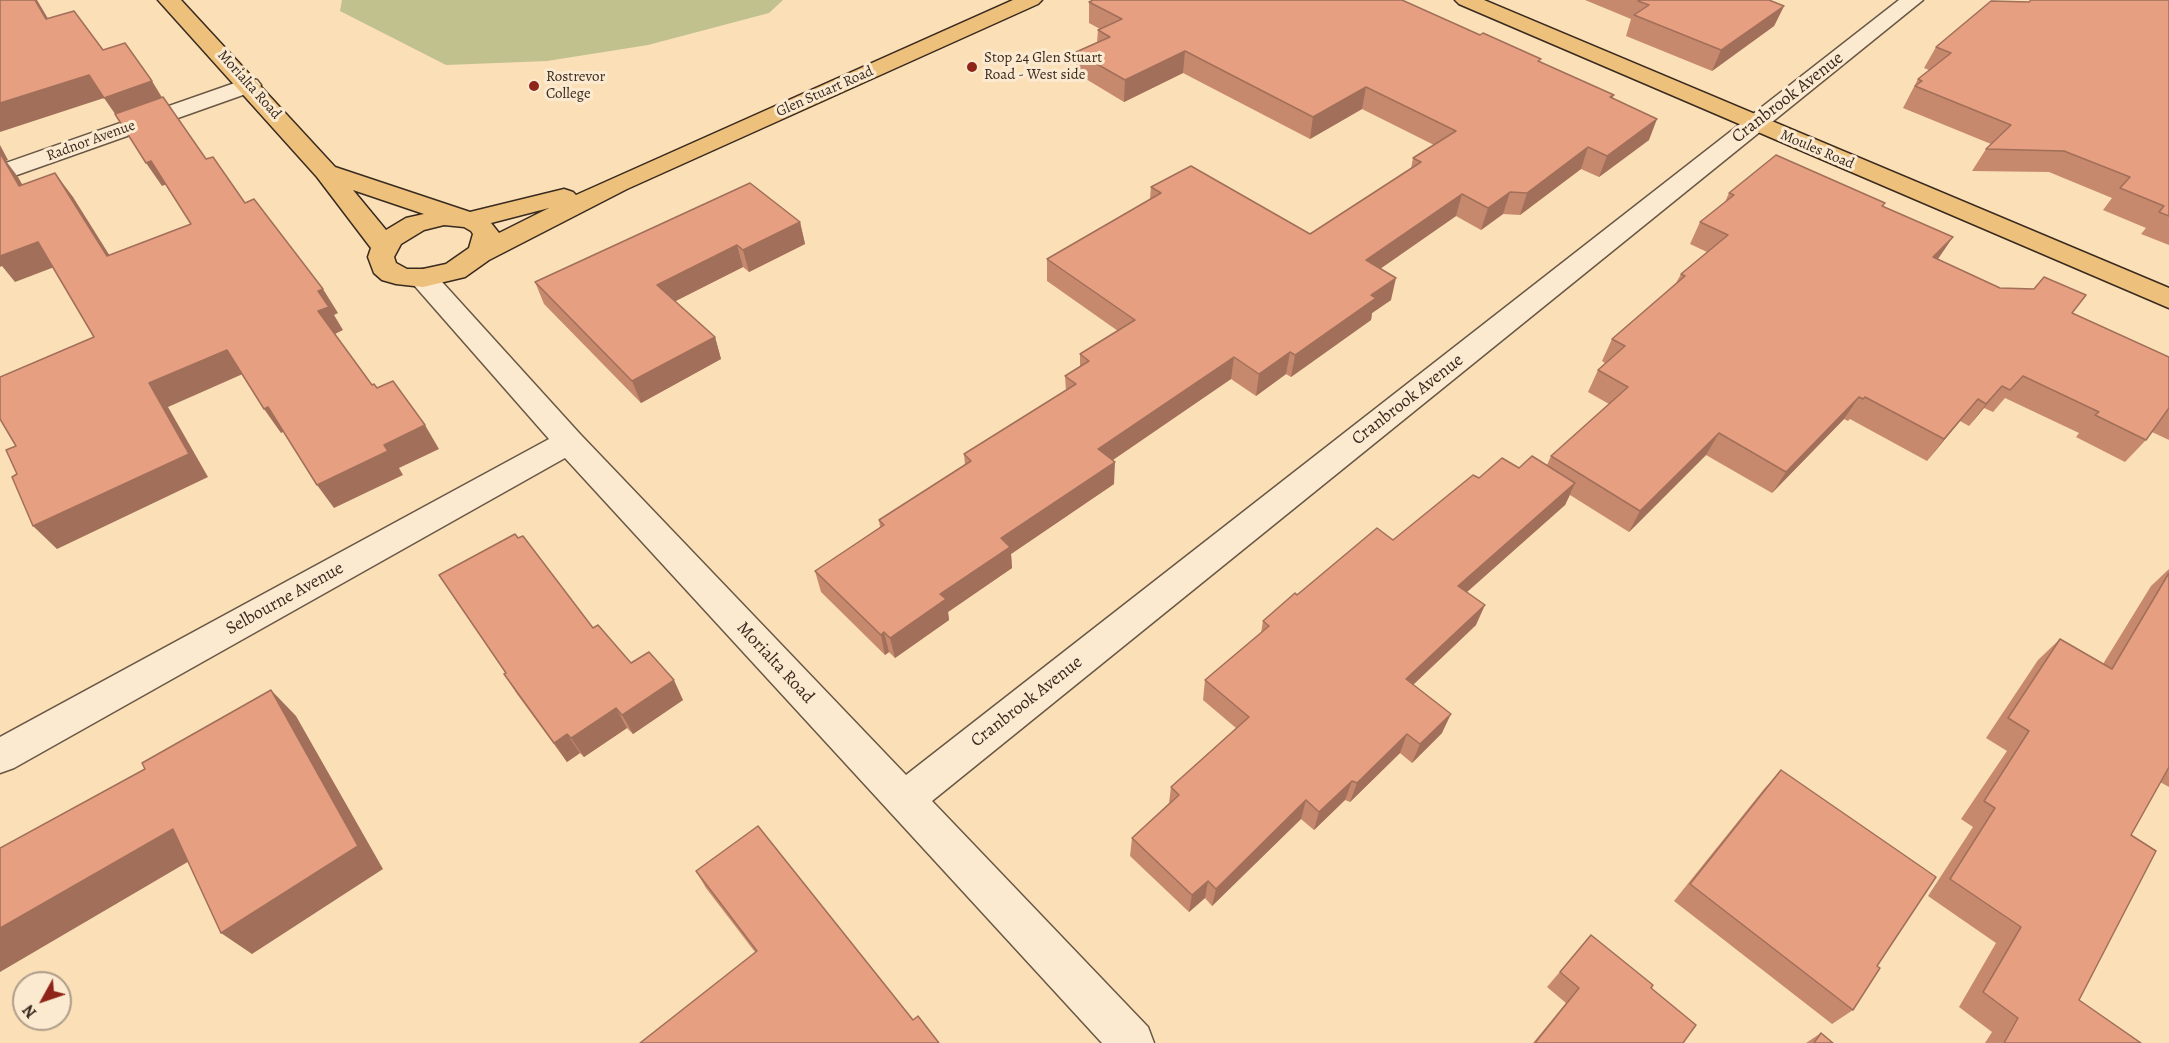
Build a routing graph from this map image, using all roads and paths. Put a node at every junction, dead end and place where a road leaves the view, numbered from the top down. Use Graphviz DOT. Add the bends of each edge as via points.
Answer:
graph roads {
  1 [pos="169,0"];
  2 [pos="1031,0"];
  3 [pos="1466,0"];
  4 [pos="1912,0"];
  5 [pos="249,85"];
  6 [pos="1756,124"];
  7 [pos="326,172"];
  8 [pos="0,173"];
  9 [pos="618,184"];
  10 [pos="464,218"];
  11 [pos="385,247"];
  12 [pos="479,254"];
  13 [pos="423,278"];
  14 [pos="2169,299"];
  15 [pos="569,442"];
  16 [pos="0,756"];
  17 [pos="904,800"];
  18 [pos="1132,1043"];
  1 -- 5 [label="main road, Morialta Road"];
  2 -- 9 [label="main road, Glen Stuart Road"];
  3 -- 6 [label="main road, Moules Road"];
  4 -- 6 [label="street, Cranbrook Avenue"];
  5 -- 7 [label="main road, Morialta Road"];
  5 -- 8 [label="street, Radnor Avenue"];
  6 -- 14 [label="main road, Moules Road"];
  6 -- 17 [label="street, Cranbrook Avenue"];
  7 -- 10 [label="main road, Morialta Road"];
  7 -- 11 [label="main road, Morialta Road"];
  9 -- 10 [label="main road, Glen Stuart Road"];
  9 -- 12 [label="main road, Glen Stuart Road"];
  10 -- 11 [label="main road, Glen Stuart Road" via="437,218 415,224"];
  10 -- 12 [label="main road" via="480,225 486,234"];
  11 -- 13 [label="main road, Glen Stuart Road" via="381,257 392,274"];
  12 -- 13 [label="main road, Glen Stuart Road" via="455,271"];
  13 -- 15 [label="street, Morialta Road"];
  15 -- 16 [label="street, Selbourne Avenue"];
  15 -- 17 [label="street, Morialta Road"];
  17 -- 18 [label="street, Morialta Road"];
}
